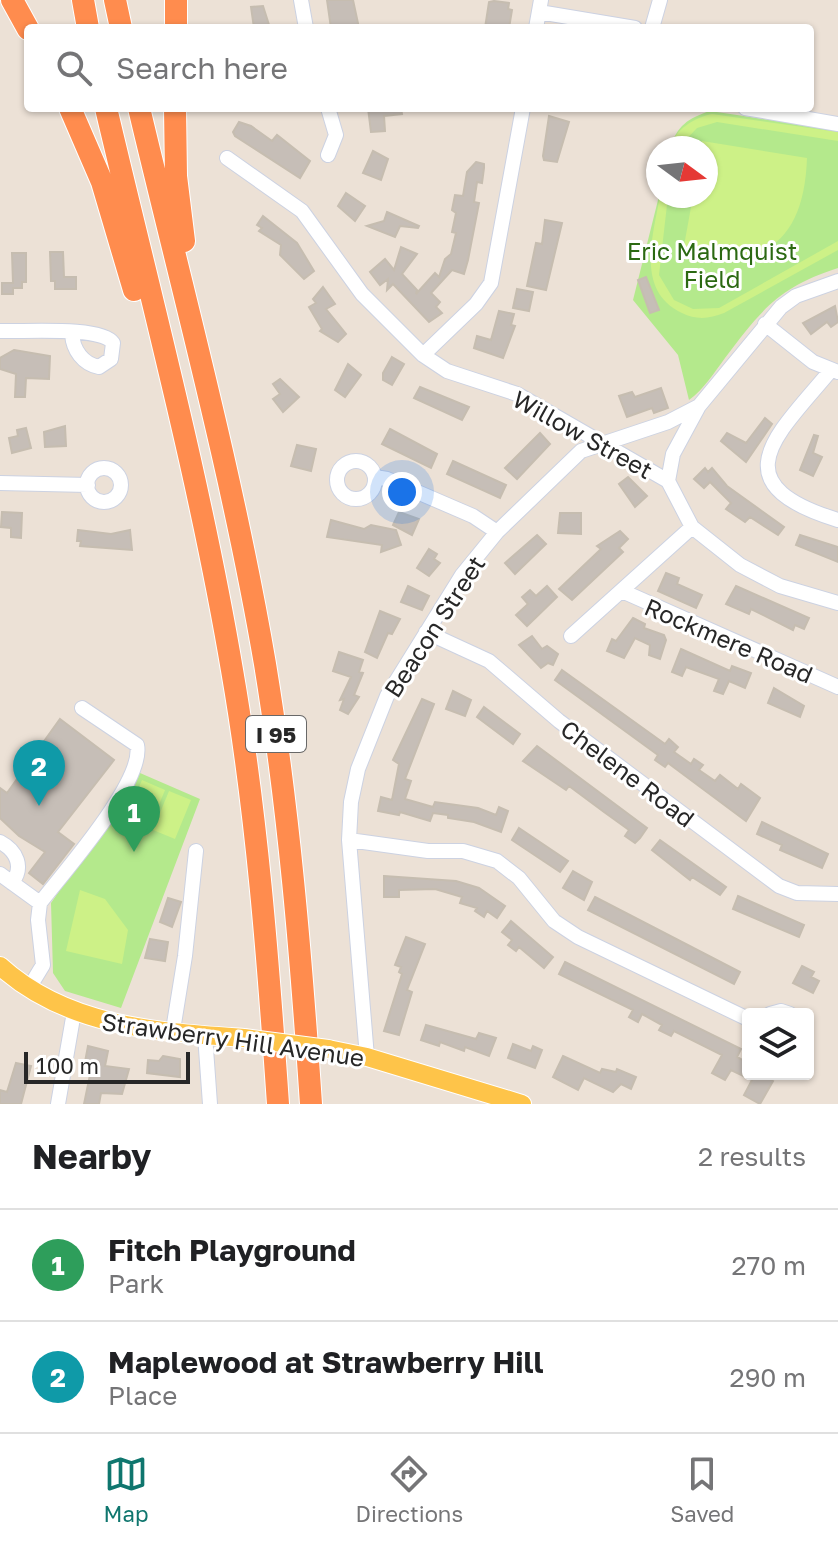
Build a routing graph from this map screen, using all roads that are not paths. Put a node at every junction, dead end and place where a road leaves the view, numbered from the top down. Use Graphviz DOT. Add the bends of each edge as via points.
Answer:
graph roads {
  1 [pos="12,0"];
  2 [pos="83,0"];
  3 [pos="115,0"];
  4 [pos="176,0"];
  5 [pos="301,0"];
  6 [pos="660,0"];
  7 [pos="540,6"];
  8 [pos="25,24"];
  9 [pos="87,24"];
  10 [pos="120,24"];
  11 [pos="176,24"];
  12 [pos="305,24"];
  13 [pos="618,24"];
  14 [pos="653,24"];
  15 [pos="72,112"];
  16 [pos="107,112"];
  17 [pos="140,112"];
  18 [pos="175,112"];
  19 [pos="329,112"];
  20 [pos="522,112"];
  21 [pos="768,112"];
  22 [pos="838,124"];
  23 [pos="328,155"];
  24 [pos="227,158"];
  25 [pos="838,281"];
  26 [pos="765,324"];
  27 [pos="0,331"];
  28 [pos="72,334"];
  29 [pos="423,355"];
  30 [pos="201,370"];
  31 [pos="834,371"];
  32 [pos="699,406"];
  33 [pos="182,435"];
  34 [pos="598,443"];
  35 [pos="375,477"];
  36 [pos="668,481"];
  37 [pos="0,483"];
  38 [pos="88,485"];
  39 [pos="838,520"];
  40 [pos="692,527"];
  41 [pos="497,532"];
  42 [pos="622,591"];
  43 [pos="838,603"];
  44 [pos="426,632"];
  45 [pos="571,636"];
  46 [pos="838,687"];
  47 [pos="82,708"];
  48 [pos="349,840"];
  49 [pos="0,842"];
  50 [pos="196,851"];
  51 [pos="6,878"];
  52 [pos="838,894"];
  53 [pos="40,903"];
  54 [pos="0,966"];
  55 [pos="29,988"];
  56 [pos="74,1012"];
  57 [pos="742,1016"];
  58 [pos="173,1030"];
  59 [pos="205,1035"];
  60 [pos="367,1057"];
  61 [pos="58,1104"];
  62 [pos="210,1104"];
  63 [pos="278,1104"];
  64 [pos="311,1104"];
  65 [pos="522,1104"];
  1 -- 8 [label="highway"];
  2 -- 9 [label="highway"];
  3 -- 10 [label="highway"];
  4 -- 11 [label="highway"];
  5 -- 12 [label="street"];
  6 -- 14 [label="street"];
  7 -- 13 [label="street"];
  15 -- 33 [label="highway" via="102,182"];
  16 -- 33 [label="highway, I 95"];
  17 -- 30 [label="highway, I 95"];
  18 -- 30 [label="highway" via="178,198"];
  19 -- 23 [label="street" via="336,135"];
  20 -- 29 [label="street" via="491,283"];
  21 -- 22 [label="street"];
  24 -- 29 [label="street, Willow Street" via="302,211 362,294"];
  25 -- 26 [label="street, Beacon Street" via="796,296"];
  26 -- 31 [label="street" via="813,362"];
  26 -- 32 [label="street, Beacon Street"];
  27 -- 28 [label="street"];
  29 -- 34 [label="street, Willow Street" via="447,371 517,394"];
  30 -- 64 [label="highway, I 95" via="247,569 277,739 296,896"];
  31 -- 39 [label="street" via="771,443 767,458 775,485 796,504"];
  32 -- 34 [label="street, Beacon Street" via="668,422"];
  32 -- 36 [label="street" via="673,454"];
  33 -- 63 [label="highway, I 95" via="224,628 248,771"];
  34 -- 36 [label="street, Willow Street"];
  34 -- 41 [label="street, Beacon Street" via="581,451"];
  35 -- 41 [label="street" via="473,516"];
  36 -- 40 [label="street, Willow Street"];
  37 -- 38 [label="street"];
  40 -- 42 [label="street"];
  40 -- 43 [label="street, Willow Street" via="740,565 780,586"];
  41 -- 44 [label="street, Beacon Street"];
  42 -- 45 [label="street"];
  42 -- 46 [label="street, Rockmere Road"];
  44 -- 48 [label="street, Beacon Street" via="387,696 358,769"];
  44 -- 52 [label="street, Chelene Road" via="489,661 559,721 779,886 797,893"];
  47 -- 53 [label="street" via="137,745 139,755 107,814"];
  48 -- 57 [label="street" via="463,851 497,861 519,878 554,921 578,937"];
  48 -- 60 [label="street, Beacon Street"];
  49 -- 51 [label="street" via="18,863 18,875"];
  50 -- 58 [label="street"];
  51 -- 53 [label="street"];
  53 -- 55 [label="street" via="43,965"];
  54 -- 55 [label="main road, Strawberry Hill Avenue"];
  55 -- 56 [label="main road, Strawberry Hill Avenue"];
  56 -- 58 [label="main road, Strawberry Hill Avenue"];
  56 -- 61 [label="street"];
  58 -- 59 [label="main road, Strawberry Hill Avenue"];
  59 -- 60 [label="main road, Strawberry Hill Avenue, bridge"];
  59 -- 62 [label="street"];
  60 -- 65 [label="main road, Strawberry Hill Avenue"];
}
